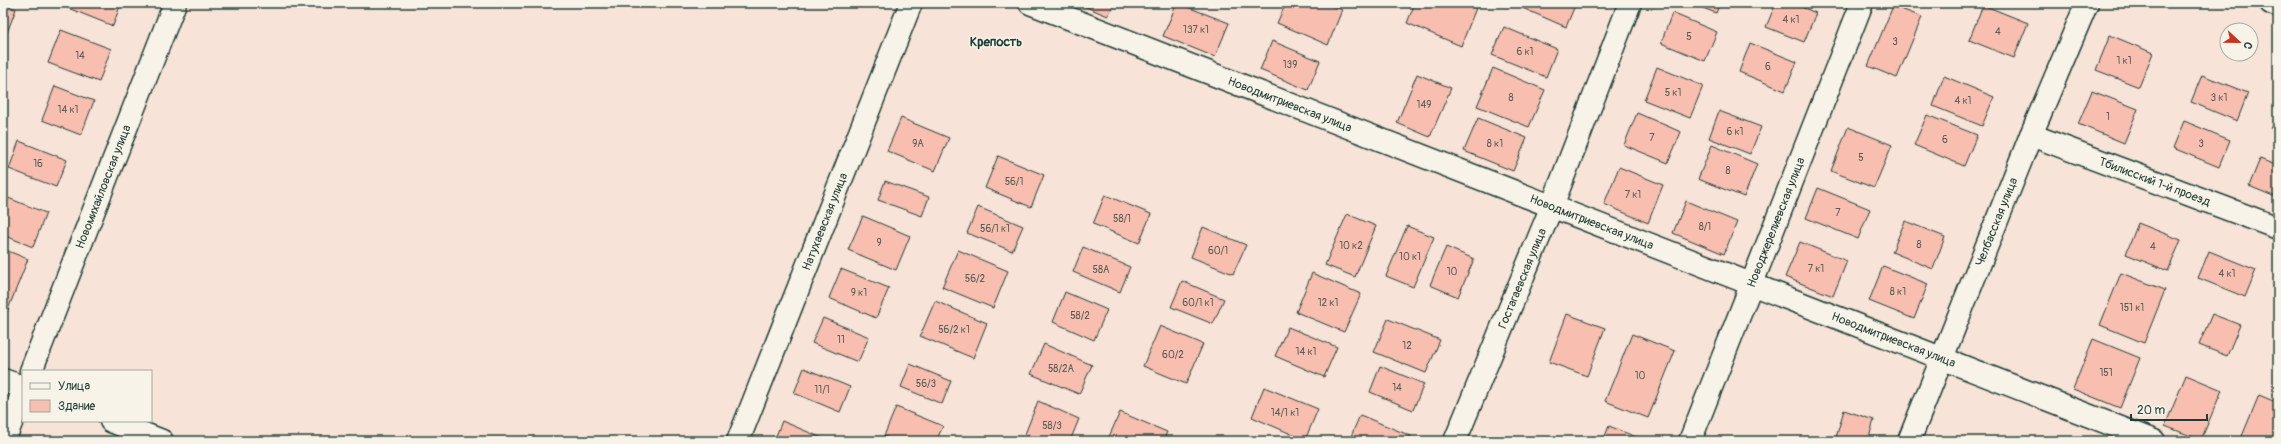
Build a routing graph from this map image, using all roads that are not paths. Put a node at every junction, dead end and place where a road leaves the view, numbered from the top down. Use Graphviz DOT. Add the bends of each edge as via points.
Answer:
graph roads {
  1 [pos="175,3"];
  2 [pos="911,3"];
  3 [pos="1030,3"];
  4 [pos="1630,3"];
  5 [pos="1862,3"];
  6 [pos="2086,3"];
  7 [pos="2271,3"];
  8 [pos="2278,6"];
  9 [pos="2031,135"];
  10 [pos="1552,206"];
  11 [pos="2278,228"];
  12 [pos="1752,284"];
  13 [pos="1942,359"];
  14 [pos="31,370"];
  15 [pos="3,380"];
  16 [pos="22,387"];
  17 [pos="22,395"];
  18 [pos="114,422"];
  19 [pos="4,441"];
  20 [pos="162,441"];
  21 [pos="738,441"];
  22 [pos="1455,441"];
  23 [pos="1690,441"];
  24 [pos="1909,441"];
  25 [pos="2154,441"];
  1 -- 14 [label="street, Новомихайловская улица"];
  2 -- 21 [label="street, Натухаевская улица"];
  3 -- 10 [label="street, Новодмитриевская улица"];
  4 -- 10 [label="street, Гостагаевская улица"];
  5 -- 12 [label="street, Новоджерелиевская улица"];
  6 -- 9 [label="street, Челбасская улица"];
  7 -- 8 [label="street"];
  9 -- 11 [label="street, Тбилисский 1-й проезд"];
  9 -- 13 [label="street, Челбасская улица"];
  10 -- 12 [label="street, Новодмитриевская улица"];
  10 -- 22 [label="street, Гостагаевская улица"];
  12 -- 13 [label="street, Новодмитриевская улица"];
  12 -- 23 [label="street, Новоджерелиевская улица"];
  13 -- 24 [label="street, Челбасская улица"];
  13 -- 25 [label="street, Новодмитриевская улица"];
  15 -- 16 [label="street"];
  17 -- 19 [label="street"];
  18 -- 20 [label="street"];
}
